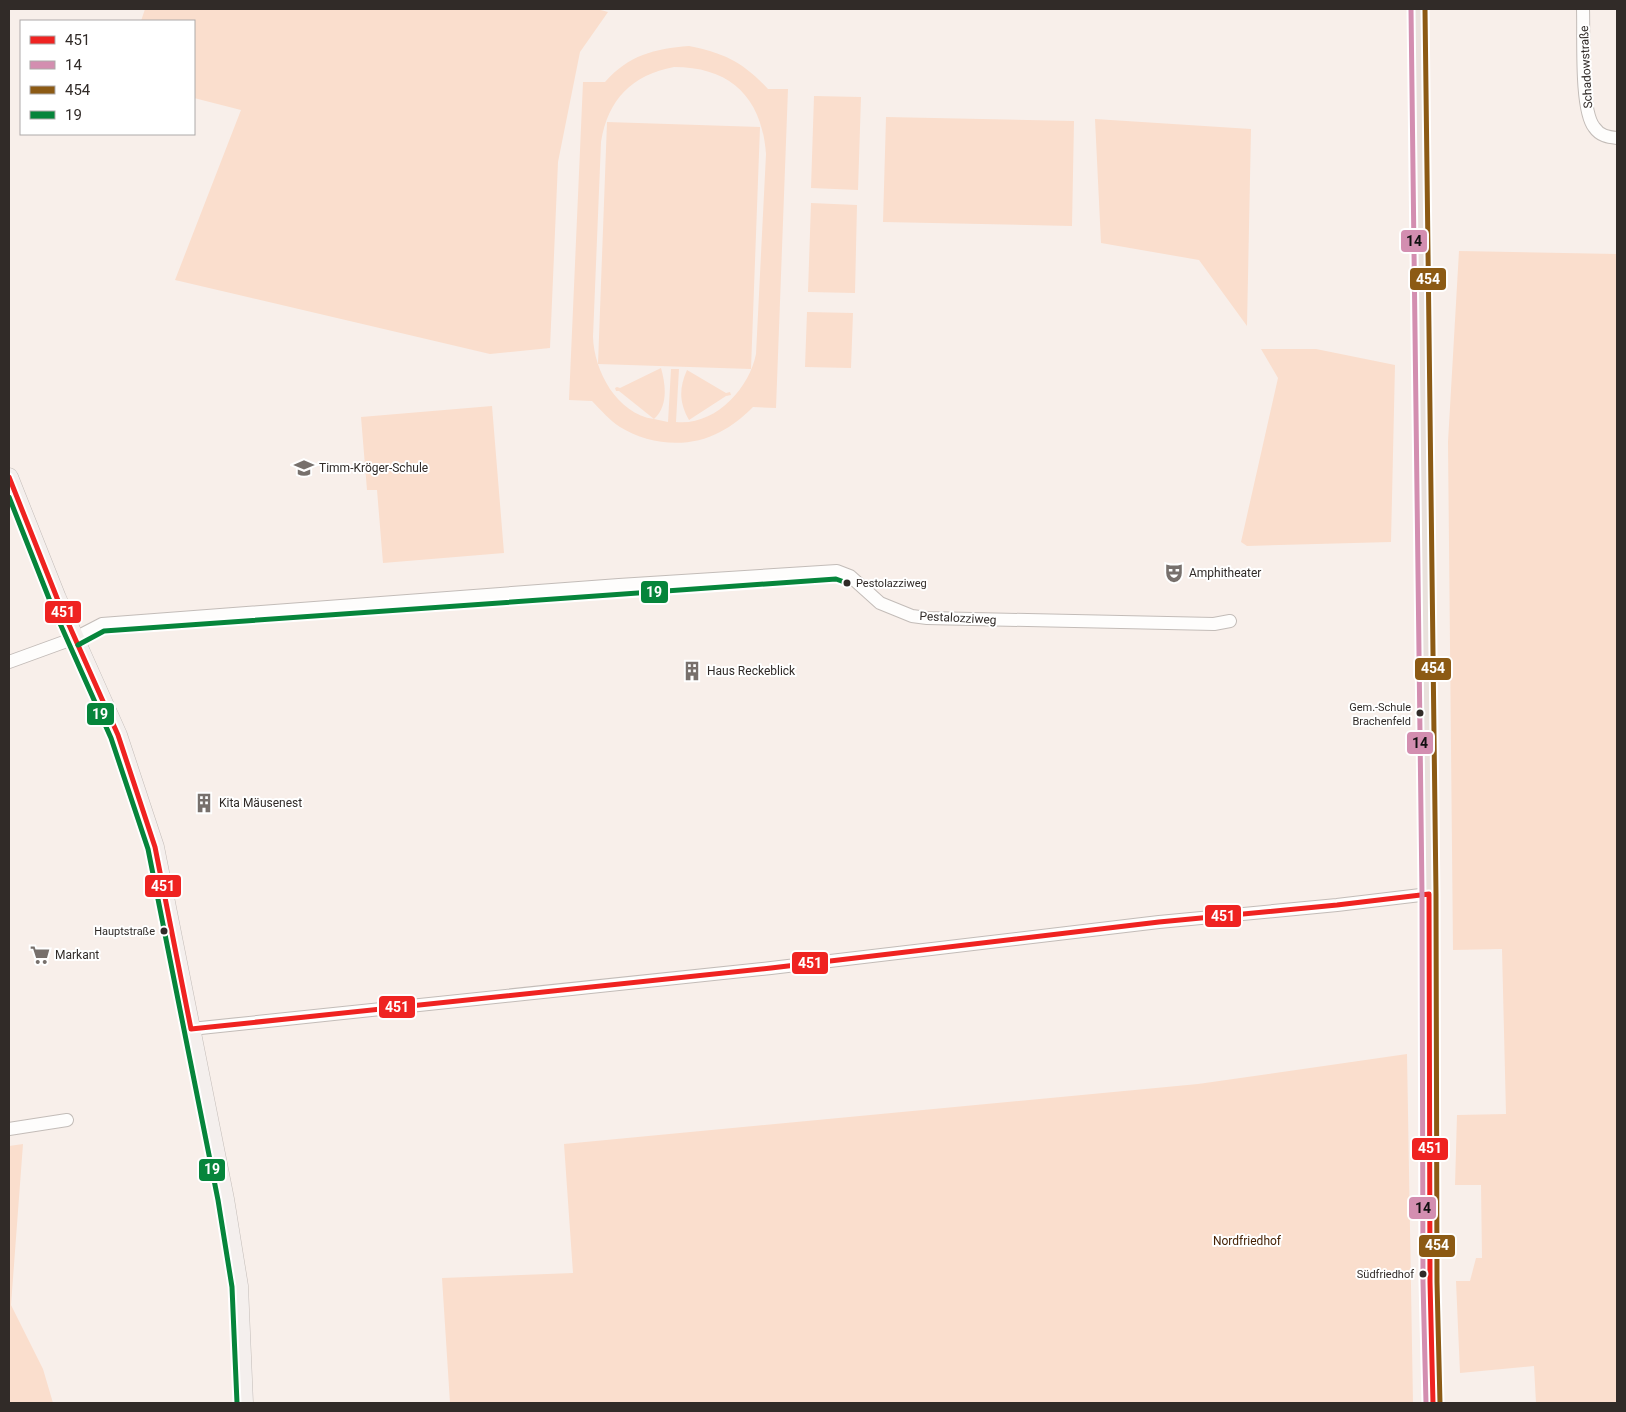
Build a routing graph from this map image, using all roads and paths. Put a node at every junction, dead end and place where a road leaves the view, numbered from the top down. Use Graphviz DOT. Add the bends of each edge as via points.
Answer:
graph roads {
  1 [pos="1418,9"];
  2 [pos="1583,9"];
  3 [pos="1617,138"];
  4 [pos="9,477"];
  5 [pos="1230,621"];
  6 [pos="75,638"];
  7 [pos="9,662"];
  8 [pos="1429,894"];
  9 [pos="191,1029"];
  10 [pos="67,1120"];
  11 [pos="9,1129"];
  12 [pos="244,1403"];
  13 [pos="1433,1403"];
  1 -- 8 [label="main road"];
  2 -- 3 [label="street, Schadowstraße" via="1586,108 1594,127 1604,137"];
  4 -- 6 [label="street"];
  5 -- 6 [label="street, Pestalozziweg" via="1214,624 927,618 912,616 880,603 850,576 837,571 102,624"];
  6 -- 7 [label="street, Pestalozziweg"];
  6 -- 9 [label="street" via="118,735 155,847"];
  8 -- 9 [label="street"];
  8 -- 13 [label="main road"];
  9 -- 12 [label="street" via="226,1199 239,1286"];
  10 -- 11 [label="street"];
}
